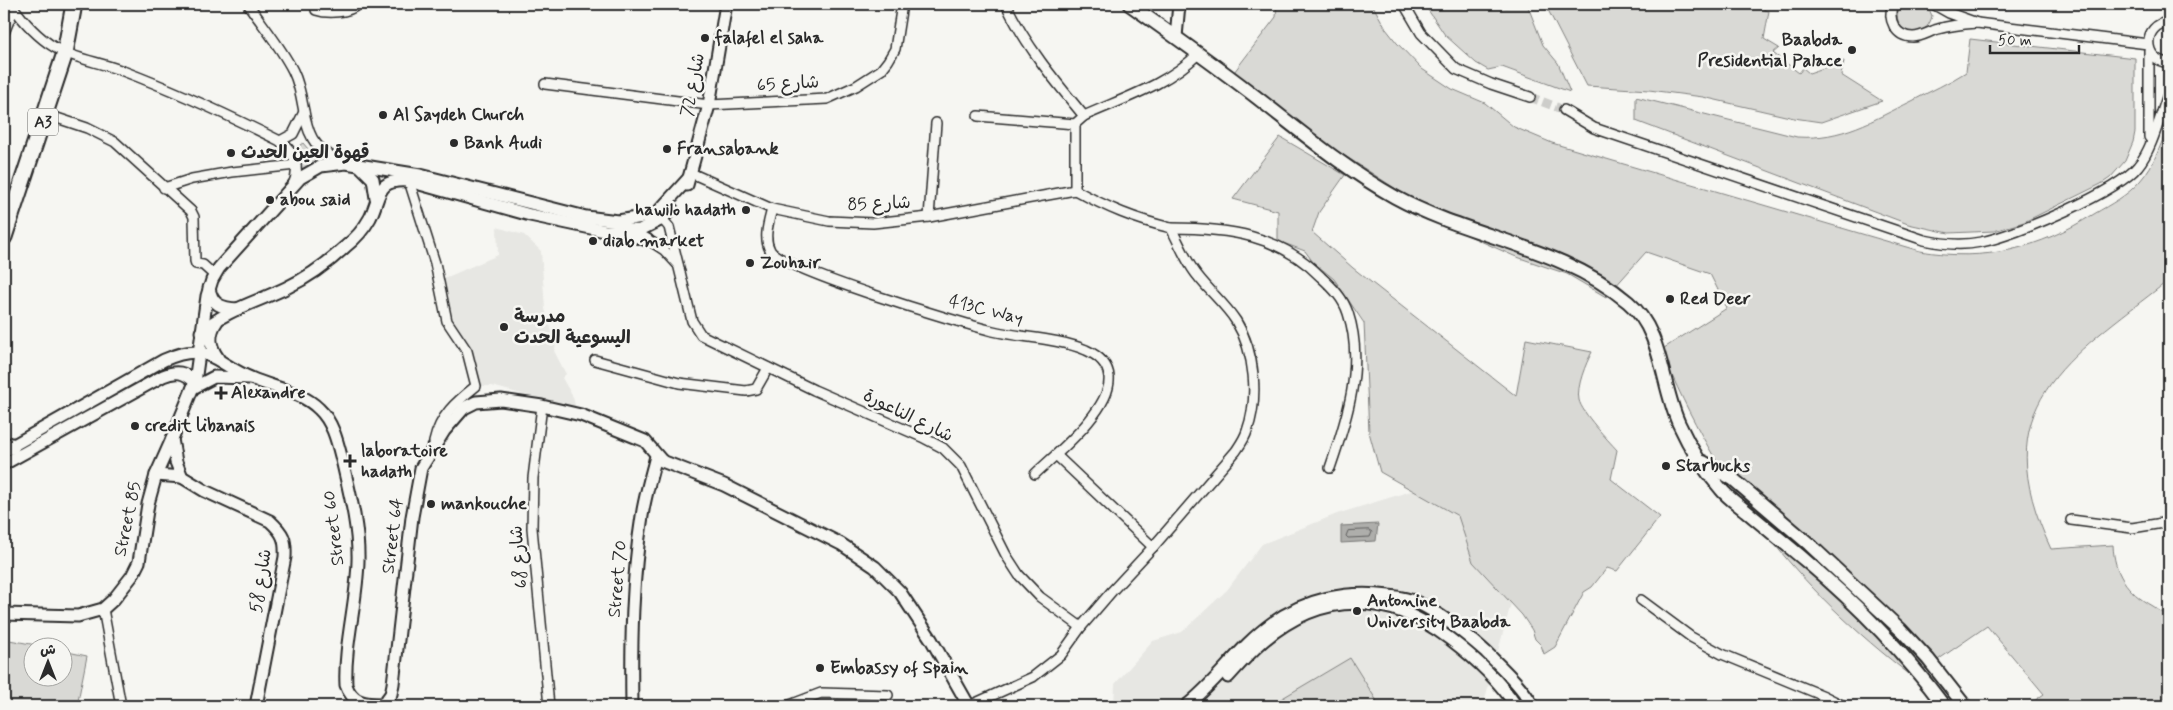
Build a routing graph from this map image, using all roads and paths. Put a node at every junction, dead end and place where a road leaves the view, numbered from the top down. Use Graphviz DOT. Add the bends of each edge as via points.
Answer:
graph roads {
  1 [pos="74,4"];
  2 [pos="248,4"];
  3 [pos="315,4"];
  4 [pos="358,4"];
  5 [pos="726,4"];
  6 [pos="902,4"];
  7 [pos="1006,4"];
  8 [pos="1129,4"];
  9 [pos="1179,4"];
  10 [pos="1404,4"];
  11 [pos="1894,4"];
  12 [pos="1934,4"];
  13 [pos="12,6"];
  14 [pos="2169,22"];
  15 [pos="1977,23"];
  16 [pos="4,33"];
  17 [pos="1176,37"];
  18 [pos="2148,47"];
  19 [pos="65,52"];
  20 [pos="1198,54"];
  21 [pos="2169,63"];
  22 [pos="545,84"];
  23 [pos="2169,92"];
  24 [pos="1530,97"];
  25 [pos="709,105"];
  26 [pos="1564,110"];
  27 [pos="304,112"];
  28 [pos="45,114"];
  29 [pos="978,116"];
  30 [pos="1084,116"];
  31 [pos="936,123"];
  32 [pos="1075,124"];
  33 [pos="280,141"];
  34 [pos="2149,144"];
  35 [pos="346,163"];
  36 [pos="296,165"];
  37 [pos="358,165"];
  38 [pos="689,176"];
  39 [pos="408,177"];
  40 [pos="164,188"];
  41 [pos="1075,190"];
  42 [pos="289,192"];
  43 [pos="376,198"];
  44 [pos="772,209"];
  45 [pos="649,216"];
  46 [pos="929,217"];
  47 [pos="667,228"];
  48 [pos="1171,228"];
  49 [pos="640,230"];
  50 [pos="622,232"];
  51 [pos="4,238"];
  52 [pos="652,243"];
  53 [pos="678,265"];
  54 [pos="214,275"];
  55 [pos="209,288"];
  56 [pos="239,309"];
  57 [pos="226,314"];
  58 [pos="201,332"];
  59 [pos="199,352"];
  60 [pos="219,360"];
  61 [pos="595,360"];
  62 [pos="768,368"];
  63 [pos="249,378"];
  64 [pos="194,385"];
  65 [pos="542,406"];
  66 [pos="172,439"];
  67 [pos="6,448"];
  68 [pos="433,450"];
  69 [pos="1056,455"];
  70 [pos="656,456"];
  71 [pos="1700,461"];
  72 [pos="4,464"];
  73 [pos="1330,468"];
  74 [pos="1035,474"];
  75 [pos="156,475"];
  76 [pos="182,477"];
  77 [pos="2071,520"];
  78 [pos="2169,522"];
  79 [pos="1153,547"];
  80 [pos="1641,600"];
  81 [pos="103,609"];
  82 [pos="4,614"];
  83 [pos="1440,616"];
  84 [pos="1432,626"];
  85 [pos="1081,627"];
  86 [pos="888,695"];
  87 [pos="382,705"];
  88 [pos="1960,705"];
  89 [pos="121,706"];
  90 [pos="256,706"];
  91 [pos="549,706"];
  92 [pos="632,706"];
  93 [pos="787,706"];
  94 [pos="969,706"];
  95 [pos="1186,706"];
  96 [pos="1198,706"];
  97 [pos="1516,706"];
  98 [pos="1533,706"];
  99 [pos="1844,706"];
  100 [pos="1944,706"];
  1 -- 19 [label="highway, A3"];
  2 -- 27 [label="street" via="292,71"];
  3 -- 4 [label="street" via="316,10 322,12 351,10"];
  5 -- 25 [label="street, شارع 72"];
  6 -- 25 [label="street, شارع 65" via="895,49 888,61 880,70 842,94 827,99"];
  7 -- 30 [label="street" via="1037,54"];
  8 -- 17 [label="main road"];
  9 -- 17 [label="street"];
  10 -- 24 [label="street" via="1421,33 1456,68"];
  11 -- 15 [label="street" via="1892,23 1899,33 1910,38 1948,26"];
  12 -- 15 [label="street"];
  13 -- 16 [label="street"];
  13 -- 19 [label="street" via="38,36"];
  14 -- 18 [label="street" via="2159,24 2150,32"];
  15 -- 18 [label="street"];
  17 -- 20 [label="main road"];
  18 -- 21 [label="street" via="2156,59"];
  18 -- 34 [label="street"];
  19 -- 28 [label="highway, A3"];
  19 -- 33 [label="street" via="121,70 200,102"];
  20 -- 30 [label="street" via="1165,81"];
  20 -- 71 [label="main road" via="1310,141 1397,198 1589,274 1630,303 1649,330 1679,424"];
  22 -- 25 [label="street, شارع 65"];
  23 -- 34 [label="street"];
  25 -- 38 [label="street, شارع 72"];
  26 -- 34 [label="street" via="1594,128 1924,240 1955,244 2007,235 2089,198 2130,175"];
  27 -- 33 [label="street" via="293,134"];
  27 -- 35 [label="street" via="318,147 326,155"];
  28 -- 40 [label="street" via="106,137 122,147"];
  28 -- 51 [label="highway, A3"];
  29 -- 32 [label="street"];
  30 -- 32 [label="street"];
  31 -- 46 [label="street"];
  32 -- 41 [label="street"];
  33 -- 36 [label="street" via="292,153"];
  35 -- 37 [label="street, Street 85"];
  35 -- 42 [label="street, Street 85" via="315,168 300,178"];
  36 -- 40 [label="street" via="192,179"];
  36 -- 42 [label="street" via="296,176"];
  37 -- 39 [label="street, Street 85"];
  37 -- 43 [label="street" via="373,179"];
  38 -- 44 [label="street, شارع 85"];
  38 -- 45 [label="street" via="658,212"];
  38 -- 47 [label="street, شارع 72"];
  39 -- 43 [label="street" via="388,184"];
  39 -- 45 [label="street" via="604,220"];
  39 -- 50 [label="street" via="530,215"];
  39 -- 68 [label="street" via="436,263 447,321 467,351 476,386 450,408 442,420"];
  40 -- 54 [label="street" via="193,214 196,264 204,265"];
  41 -- 46 [label="street, شارع 85"];
  41 -- 48 [label="street" via="1137,219"];
  42 -- 54 [label="street, Street 85"];
  43 -- 56 [label="street" via="365,225 345,248 298,282"];
  44 -- 46 [label="street, شارع 85" via="829,221 873,223"];
  44 -- 69 [label="street, 413C Way" via="767,226 769,249 786,262 922,311 992,331 1085,350 1099,357 1110,375 1105,396 1082,429"];
  45 -- 47 [label="street"];
  45 -- 49 [label="street"];
  47 -- 49 [label="street, شارع 72"];
  47 -- 52 [label="street" via="667,245"];
  47 -- 53 [label="street, شارع الناعورة"];
  48 -- 73 [label="street" via="1213,229 1270,241 1309,264 1341,297 1348,313 1354,346 1354,371 1347,422"];
  48 -- 79 [label="street" via="1192,268 1243,334 1254,396 1252,416 1236,451"];
  49 -- 50 [label="street"];
  49 -- 52 [label="street"];
  50 -- 52 [label="street"];
  52 -- 53 [label="street"];
  53 -- 62 [label="street, شارع الناعورة" via="692,321 701,335"];
  54 -- 55 [label="street, Street 85"];
  55 -- 56 [label="street" via="218,305"];
  55 -- 58 [label="street, Street 85"];
  56 -- 57 [label="street"];
  57 -- 58 [label="street"];
  57 -- 60 [label="street" via="217,321 210,335 212,349"];
  58 -- 59 [label="street, Street 85"];
  59 -- 60 [label="street, Street 60"];
  59 -- 64 [label="street, Street 85"];
  59 -- 67 [label="street" via="179,354 164,360"];
  60 -- 63 [label="street, Street 60"];
  61 -- 62 [label="street" via="679,384 746,391 756,389"];
  62 -- 85 [label="street, شارع الناعورة" via="922,437 953,456 1019,575 1040,597"];
  63 -- 64 [label="street" via="214,377"];
  63 -- 87 [label="street, Street 60" via="308,400 329,422 349,488 358,558 346,685 354,699 365,704"];
  64 -- 66 [label="street, Street 85"];
  64 -- 72 [label="street" via="190,377 178,372 163,376"];
  65 -- 68 [label="street, Street 64" via="501,400 476,402 453,419"];
  65 -- 70 [label="street, Street 64" via="581,415 639,438 649,444"];
  65 -- 91 [label="street, شارع 68" via="533,478 532,528"];
  66 -- 75 [label="street, Street 85"];
  66 -- 76 [label="street"];
  68 -- 87 [label="street, Street 64" via="422,468 416,496 394,676 391,694"];
  69 -- 74 [label="street, 413C Way"];
  69 -- 79 [label="street"];
  70 -- 92 [label="street, Street 70" via="642,514 636,564 631,636"];
  70 -- 94 [label="street, Street 64" via="670,465 724,485 841,544 876,567 905,600"];
  71 -- 88 [label="main road" via="1733,478 1900,629 1928,659"];
  71 -- 100 [label="main road" via="1722,491 1851,599"];
  75 -- 76 [label="street"];
  75 -- 81 [label="street, Street 85" via="139,562 123,588"];
  76 -- 90 [label="street, شارع 58" via="270,521 284,537 285,557"];
  77 -- 78 [label="street" via="2132,528"];
  79 -- 85 [label="street"];
  80 -- 99 [label="street" via="1691,637 1722,654"];
  81 -- 82 [label="street" via="78,616"];
  81 -- 89 [label="street"];
  83 -- 84 [label="street"];
  83 -- 95 [label="street" via="1417,602 1384,595 1346,594 1308,603 1270,625"];
  83 -- 98 [label="street" via="1503,668"];
  84 -- 96 [label="street" via="1407,612 1357,602 1308,613 1284,625 1262,642"];
  84 -- 97 [label="street" via="1482,664"];
  85 -- 94 [label="street" via="1061,655 1033,677"];
  86 -- 93 [label="street" via="821,693"];
}
